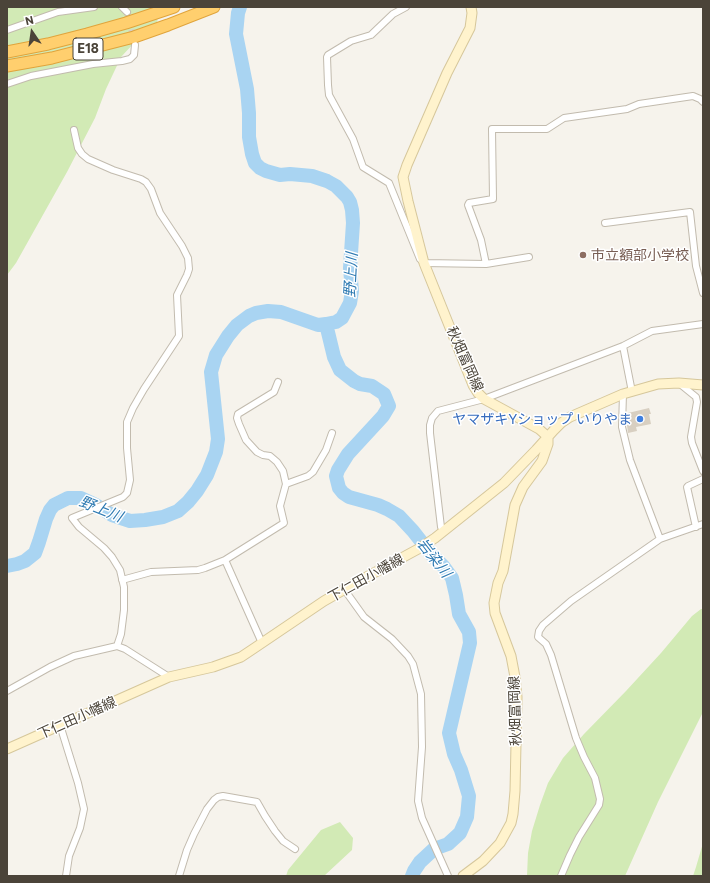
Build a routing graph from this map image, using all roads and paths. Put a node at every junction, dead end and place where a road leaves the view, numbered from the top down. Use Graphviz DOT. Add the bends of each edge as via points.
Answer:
graph roads {
  1 [pos="94,7"];
  2 [pos="122,7"];
  3 [pos="174,7"];
  4 [pos="214,7"];
  5 [pos="406,7"];
  6 [pos="471,7"];
  7 [pos="127,12"];
  8 [pos="7,30"];
  9 [pos="135,45"];
  10 [pos="7,52"];
  11 [pos="7,66"];
  12 [pos="7,84"];
  13 [pos="703,102"];
  14 [pos="74,130"];
  15 [pos="605,223"];
  16 [pos="529,257"];
  17 [pos="424,263"];
  18 [pos="486,264"];
  19 [pos="703,293"];
  20 [pos="703,324"];
  21 [pos="623,346"];
  22 [pos="278,382"];
  23 [pos="679,383"];
  24 [pos="703,385"];
  25 [pos="627,393"];
  26 [pos="484,399"];
  27 [pos="332,433"];
  28 [pos="548,436"];
  29 [pos="703,471"];
  30 [pos="703,479"];
  31 [pos="286,484"];
  32 [pos="703,524"];
  33 [pos="696,527"];
  34 [pos="444,531"];
  35 [pos="660,539"];
  36 [pos="225,560"];
  37 [pos="122,580"];
  38 [pos="344,589"];
  39 [pos="262,643"];
  40 [pos="117,646"];
  41 [pos="169,677"];
  42 [pos="7,691"];
  43 [pos="60,725"];
  44 [pos="7,749"];
  45 [pos="295,850"];
  46 [pos="66,876"];
  47 [pos="179,876"];
  48 [pos="448,876"];
  49 [pos="463,876"];
  50 [pos="561,876"];
  1 -- 8 [label="street" via="58,12"];
  2 -- 7 [label="street"];
  3 -- 10 [label="highway, E18" via="87,34"];
  4 -- 11 [label="highway, E18" via="134,37 52,58"];
  5 -- 17 [label="street" via="393,14 371,35 351,41 328,55 328,85 329,95 353,139 363,167 389,183 420,259"];
  6 -- 17 [label="main road, 秋畑富岡線" via="470,28 403,177"];
  9 -- 12 [label="street" via="134,55 130,59 31,76"];
  13 -- 18 [label="street" via="692,96 564,118 546,129 492,129 493,199 468,205"];
  14 -- 37 [label="street" via="78,148 88,160 146,182 160,213 188,258 189,269 177,295 180,336 144,389 127,422 130,480 127,493 72,518 112,557 120,570"];
  15 -- 19 [label="street" via="690,212 696,266"];
  16 -- 18 [label="street"];
  17 -- 18 [label="street"];
  17 -- 26 [label="main road, 秋畑富岡線" via="473,385"];
  20 -- 21 [label="street" via="652,331"];
  21 -- 25 [label="street"];
  21 -- 26 [label="street"];
  22 -- 31 [label="street" via="274,392 238,414 237,418 246,440 257,452 270,456 277,462 283,471"];
  23 -- 24 [label="main road, 下仁田小幡線"];
  23 -- 25 [label="main road, 下仁田小幡線" via="658,384"];
  23 -- 29 [label="street" via="696,397 692,443"];
  25 -- 28 [label="main road, 下仁田小幡線" via="570,417"];
  25 -- 35 [label="street" via="622,427 630,460"];
  26 -- 28 [label="main road, 秋畑富岡線" via="539,428"];
  26 -- 34 [label="street" via="438,411 432,418 430,433"];
  27 -- 31 [label="street" via="326,450 313,472"];
  28 -- 34 [label="main road, 下仁田小幡線" via="504,483"];
  28 -- 49 [label="main road, 秋畑富岡線" via="542,461 523,487 515,505 494,603 495,613 511,656 517,692 513,814 500,843 483,861"];
  30 -- 33 [label="street" via="687,487"];
  31 -- 36 [label="street" via="280,506 284,523"];
  32 -- 33 [label="street"];
  33 -- 35 [label="street"];
  34 -- 38 [label="main road, 下仁田小幡線" via="420,548"];
  35 -- 50 [label="street" via="571,601 539,631 538,637 546,644 551,655 576,738 595,778 600,799 600,805 579,837"];
  36 -- 37 [label="street" via="198,570 151,572"];
  36 -- 39 [label="street"];
  37 -- 40 [label="street" via="124,610"];
  38 -- 39 [label="main road, 下仁田小幡線"];
  38 -- 48 [label="street" via="364,617 392,639 413,664 421,694 422,746 418,801 422,818"];
  39 -- 41 [label="main road, 下仁田小幡線" via="241,657 226,663"];
  40 -- 41 [label="street"];
  40 -- 42 [label="street" via="74,656"];
  41 -- 43 [label="main road, 下仁田小幡線"];
  43 -- 44 [label="main road, 下仁田小幡線"];
  43 -- 46 [label="street" via="84,809 69,856"];
  45 -- 47 [label="street" via="283,841 257,802 218,797 207,809 194,834"];
}
